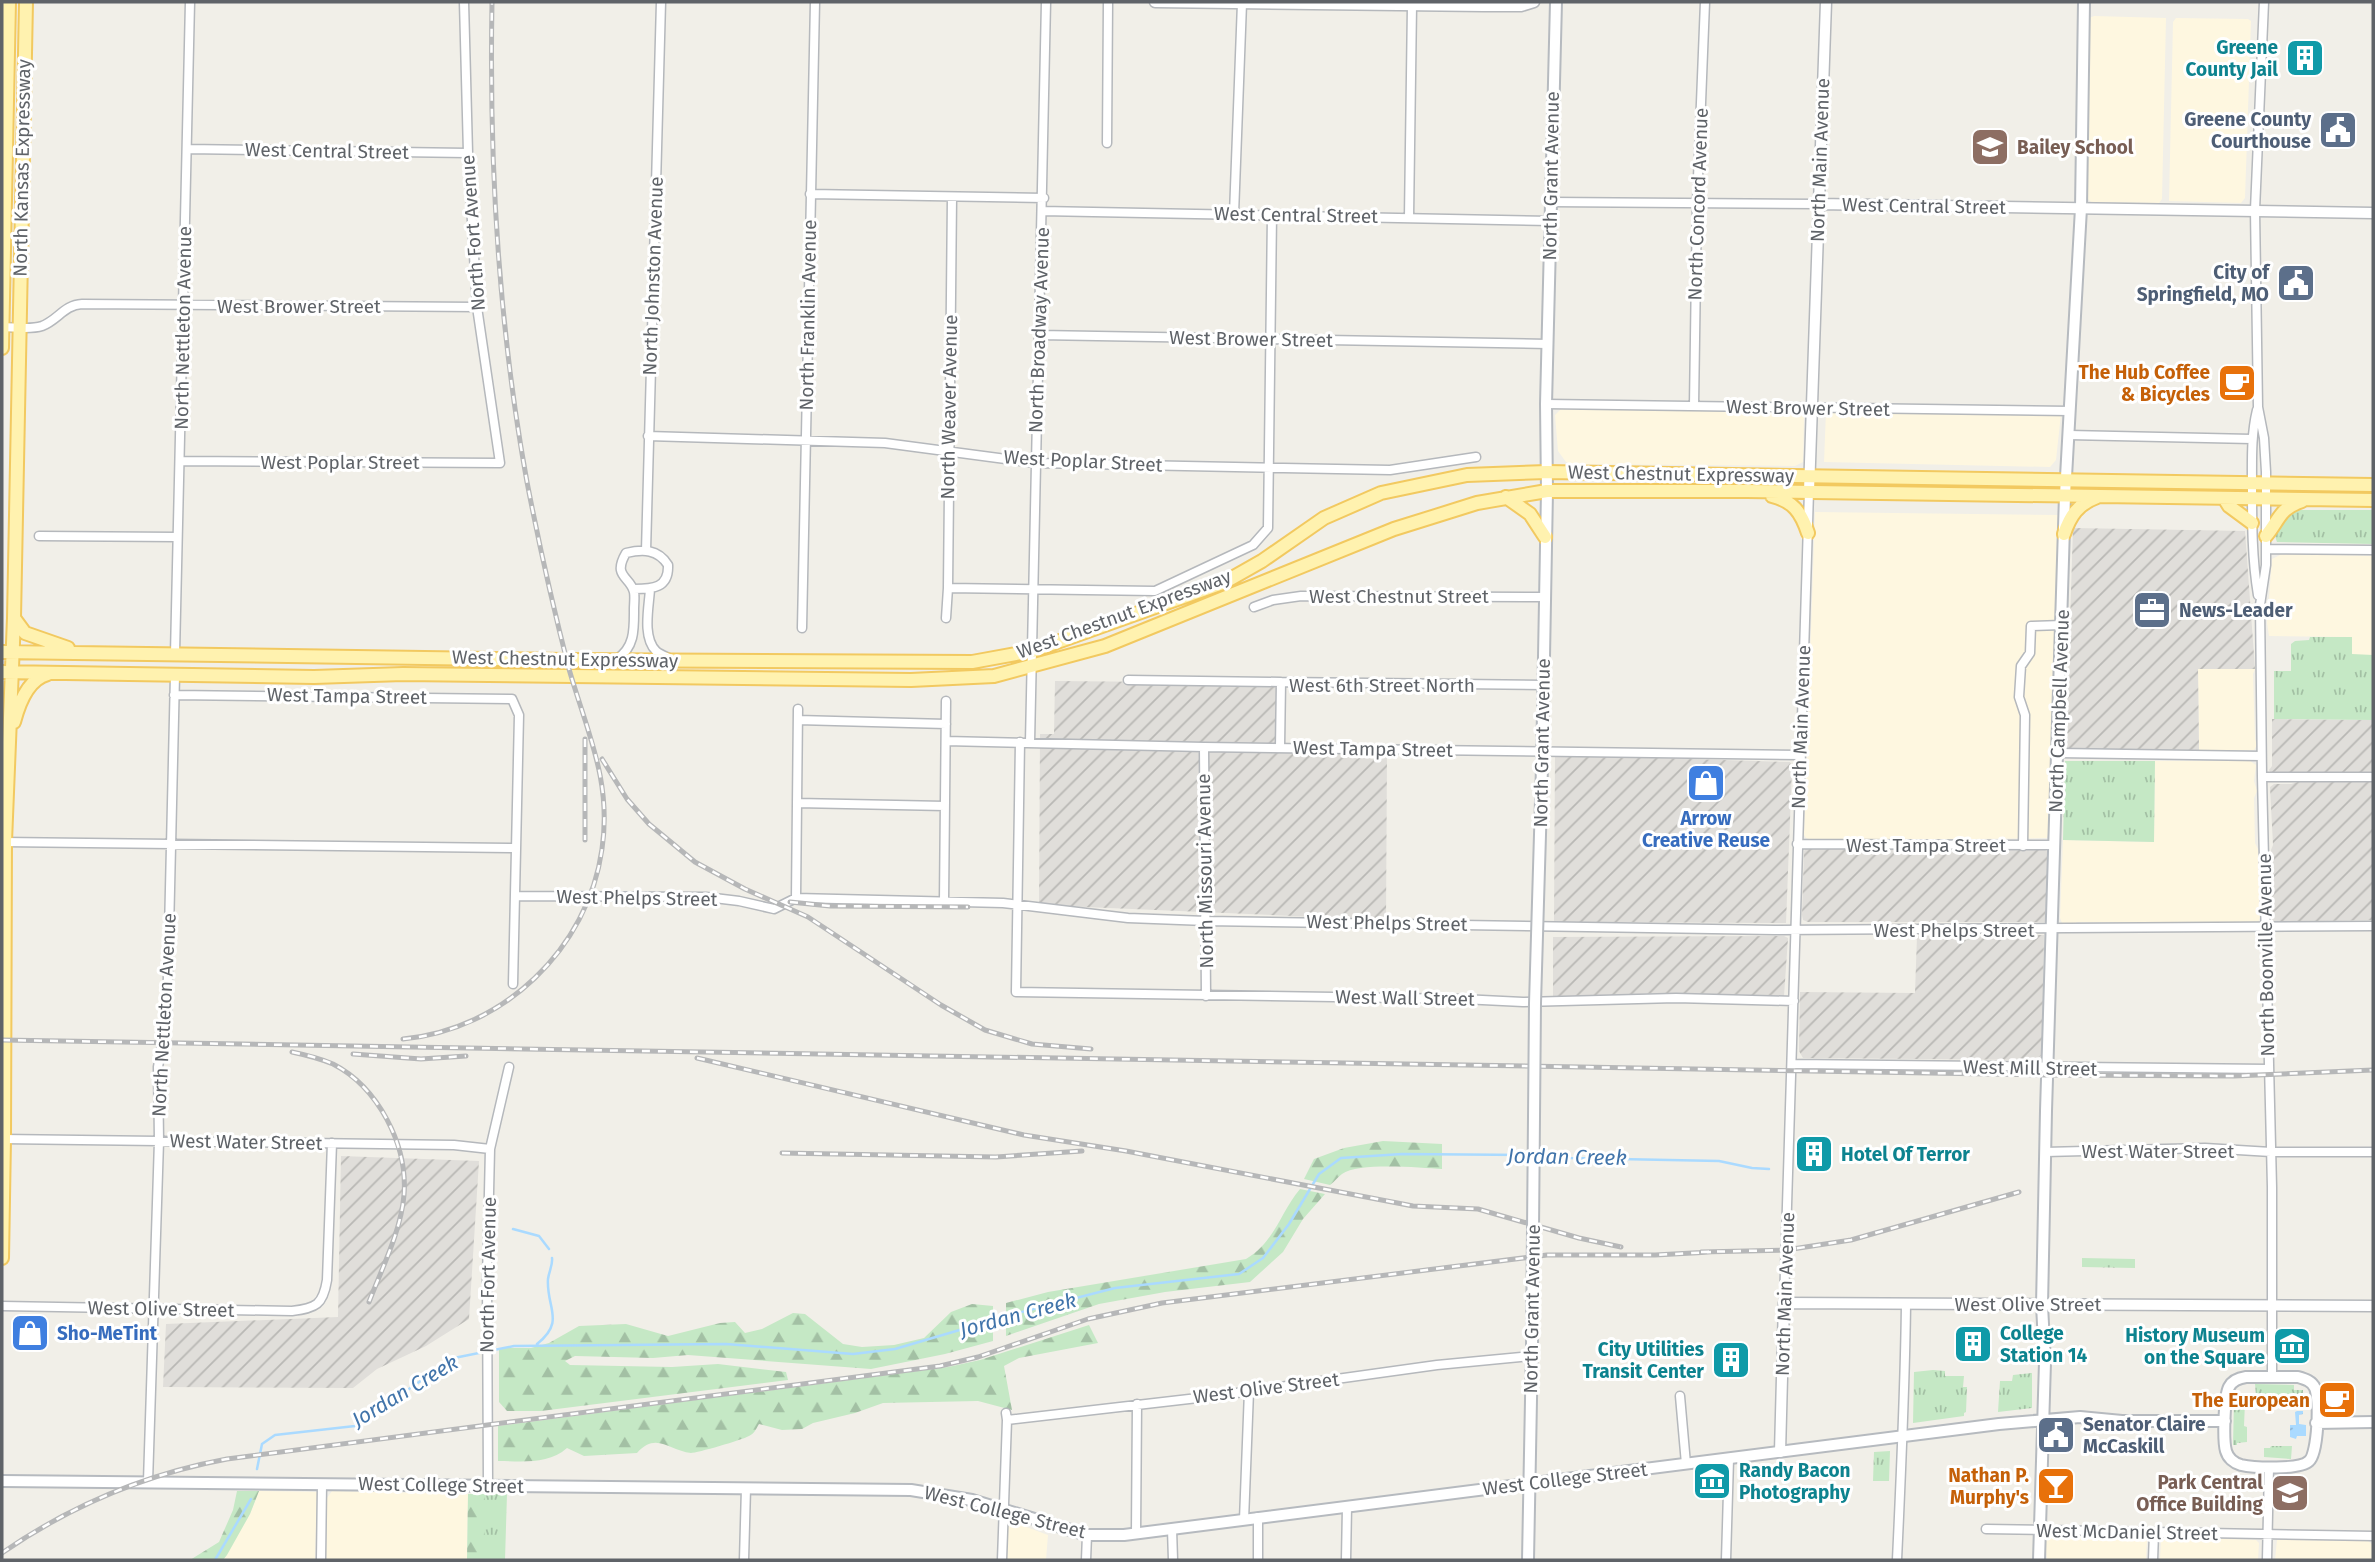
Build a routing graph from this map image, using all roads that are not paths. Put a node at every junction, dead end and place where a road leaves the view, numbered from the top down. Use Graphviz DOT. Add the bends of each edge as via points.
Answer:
graph roads {
  1 [pos="9,2"];
  2 [pos="26,2"];
  3 [pos="190,2"];
  4 [pos="464,2"];
  5 [pos="661,2"];
  6 [pos="815,2"];
  7 [pos="1046,2"];
  8 [pos="1108,2"];
  9 [pos="1155,2"];
  10 [pos="1534,2"];
  11 [pos="1556,2"];
  12 [pos="1705,2"];
  13 [pos="1826,2"];
  14 [pos="2084,2"];
  15 [pos="2264,2"];
  16 [pos="1237,3"];
  17 [pos="1412,5"];
  18 [pos="1107,143"];
  19 [pos="187,149"];
  20 [pos="468,153"];
  21 [pos="810,194"];
  22 [pos="952,197"];
  23 [pos="1044,198"];
  24 [pos="1550,202"];
  25 [pos="1697,204"];
  26 [pos="1818,204"];
  27 [pos="2081,208"];
  28 [pos="2255,210"];
  29 [pos="1042,211"];
  30 [pos="2373,213"];
  31 [pos="1234,214"];
  32 [pos="1272,215"];
  33 [pos="1409,217"];
  34 [pos="1550,220"];
  35 [pos="183,306"];
  36 [pos="477,307"];
  37 [pos="2,327"];
  38 [pos="18,327"];
  39 [pos="1039,335"];
  40 [pos="1270,339"];
  41 [pos="1548,344"];
  42 [pos="2,348"];
  43 [pos="1546,404"];
  44 [pos="1694,407"];
  45 [pos="2258,407"];
  46 [pos="1812,408"];
  47 [pos="2070,411"];
  48 [pos="2069,435"];
  49 [pos="648,436"];
  50 [pos="2252,439"];
  51 [pos="805,440"];
  52 [pos="948,450"];
  53 [pos="1476,457"];
  54 [pos="180,461"];
  55 [pos="500,463"];
  56 [pos="1036,463"];
  57 [pos="1270,466"];
  58 [pos="1547,471"];
  59 [pos="1810,476"];
  60 [pos="2066,480"];
  61 [pos="2259,483"];
  62 [pos="2373,485"];
  63 [pos="1547,491"];
  64 [pos="1747,491"];
  65 [pos="1809,491"];
  66 [pos="2066,495"];
  67 [pos="2103,496"];
  68 [pos="1506,497"];
  69 [pos="2224,498"];
  70 [pos="2252,498"];
  71 [pos="2266,499"];
  72 [pos="2307,499"];
  73 [pos="2373,500"];
  74 [pos="2252,523"];
  75 [pos="1808,533"];
  76 [pos="2064,534"];
  77 [pos="39,536"];
  78 [pos="177,537"];
  79 [pos="1545,537"];
  80 [pos="2266,542"];
  81 [pos="646,551"];
  82 [pos="2373,551"];
  83 [pos="948,588"];
  84 [pos="634,589"];
  85 [pos="650,589"];
  86 [pos="1033,589"];
  87 [pos="1545,597"];
  88 [pos="2260,605"];
  89 [pos="1254,607"];
  90 [pos="14,618"];
  91 [pos="946,618"];
  92 [pos="2062,625"];
  93 [pos="802,628"];
  94 [pos="1032,651"];
  95 [pos="7,652"];
  96 [pos="85,653"];
  97 [pos="175,654"];
  98 [pos="614,660"];
  99 [pos="673,661"];
  100 [pos="1031,667"];
  101 [pos="7,672"];
  102 [pos="59,673"];
  103 [pos="175,675"];
  104 [pos="1128,680"];
  105 [pos="1281,682"];
  106 [pos="1544,685"];
  107 [pos="174,695"];
  108 [pos="946,701"];
  109 [pos="798,709"];
  110 [pos="798,720"];
  111 [pos="946,724"];
  112 [pos="946,741"];
  113 [pos="9,742"];
  114 [pos="1020,742"];
  115 [pos="1030,743"];
  116 [pos="1204,747"];
  117 [pos="1280,747"];
  118 [pos="1542,752"];
  119 [pos="2058,753"];
  120 [pos="1800,755"];
  121 [pos="2261,756"];
  122 [pos="2262,777"];
  123 [pos="2373,777"];
  124 [pos="797,803"];
  125 [pos="945,806"];
  126 [pos="3,842"];
  127 [pos="170,843"];
  128 [pos="1797,844"];
  129 [pos="2055,845"];
  130 [pos="2023,846"];
  131 [pos="514,848"];
  132 [pos="515,896"];
  133 [pos="796,898"];
  134 [pos="944,901"];
  135 [pos="1018,906"];
  136 [pos="1206,921"];
  137 [pos="2373,926"];
  138 [pos="2265,929"];
  139 [pos="1796,930"];
  140 [pos="2053,930"];
  141 [pos="513,984"];
  142 [pos="1206,996"];
  143 [pos="1794,1001"];
  144 [pos="1792,1064"];
  145 [pos="509,1067"];
  146 [pos="2047,1069"];
  147 [pos="2269,1069"];
  148 [pos="3,1139"];
  149 [pos="159,1141"];
  150 [pos="332,1143"];
  151 [pos="491,1149"];
  152 [pos="2045,1152"];
  153 [pos="2271,1152"];
  154 [pos="2373,1152"];
  155 [pos="2,1258"];
  156 [pos="1784,1303"];
  157 [pos="1906,1304"];
  158 [pos="2042,1305"];
  159 [pos="2273,1305"];
  160 [pos="2,1306"];
  161 [pos="2373,1306"];
  162 [pos="152,1309"];
  163 [pos="1532,1351"];
  164 [pos="2272,1377"];
  165 [pos="1249,1391"];
  166 [pos="1680,1396"];
  167 [pos="1137,1404"];
  168 [pos="2042,1420"];
  169 [pos="2225,1421"];
  170 [pos="2373,1422"];
  171 [pos="2316,1423"];
  172 [pos="1902,1436"];
  173 [pos="1780,1452"];
  174 [pos="1728,1459"];
  175 [pos="1686,1464"];
  176 [pos="2269,1466"];
  177 [pos="2,1481"];
  178 [pos="148,1482"];
  179 [pos="1530,1483"];
  180 [pos="322,1484"];
  181 [pos="488,1485"];
  182 [pos="746,1488"];
  183 [pos="1347,1507"];
  184 [pos="1003,1511"];
  185 [pos="1258,1517"];
  186 [pos="1244,1520"];
  187 [pos="1172,1529"];
  188 [pos="1986,1529"];
  189 [pos="2040,1530"];
  190 [pos="2154,1533"];
  191 [pos="1136,1534"];
  192 [pos="2267,1534"];
  193 [pos="1087,1535"];
  194 [pos="2373,1536"];
  195 [pos="321,1560"];
  196 [pos="744,1560"];
  197 [pos="1002,1560"];
  198 [pos="1086,1560"];
  199 [pos="1173,1560"];
  200 [pos="1258,1560"];
  201 [pos="1346,1560"];
  202 [pos="1528,1560"];
  203 [pos="1726,1560"];
  204 [pos="1897,1560"];
  205 [pos="2039,1560"];
  206 [pos="2153,1560"];
  207 [pos="2267,1560"];
  1 -- 37 [label="main road, North Kansas Expressway"];
  2 -- 38 [label="main road, North Kansas Expressway"];
  3 -- 19 [label="street, North Nettleton Avenue"];
  4 -- 20 [label="street, North Fort Avenue"];
  5 -- 49 [label="street, North Johnston Avenue"];
  6 -- 21 [label="street, North Franklin Avenue"];
  7 -- 23 [label="street, North Broadway Avenue"];
  8 -- 18 [label="street"];
  9 -- 16 [label="street"];
  10 -- 17 [label="street" via="1521,6"];
  11 -- 24 [label="main road, North Grant Avenue"];
  12 -- 25 [label="street, North Concord Avenue"];
  13 -- 26 [label="street, North Main Avenue"];
  14 -- 27 [label="main road, North Campbell Avenue"];
  15 -- 28 [label="street, North Boonville Avenue"];
  16 -- 17 [label="street"];
  16 -- 31 [label="street"];
  17 -- 33 [label="street"];
  19 -- 20 [label="street, West Central Street"];
  19 -- 35 [label="street, North Nettleton Avenue"];
  20 -- 36 [label="street, North Fort Avenue"];
  21 -- 22 [label="street"];
  21 -- 51 [label="street, North Franklin Avenue"];
  22 -- 23 [label="street"];
  22 -- 52 [label="street, North Weaver Avenue"];
  23 -- 29 [label="street, North Broadway Avenue"];
  24 -- 25 [label="street, West Central Street"];
  24 -- 34 [label="main road, North Grant Avenue"];
  25 -- 26 [label="street, West Central Street"];
  25 -- 44 [label="street, North Concord Avenue"];
  26 -- 27 [label="street, West Central Street"];
  26 -- 46 [label="street, North Main Avenue"];
  27 -- 28 [label="street, West Central Street"];
  27 -- 47 [label="main road, North Campbell Avenue"];
  28 -- 30 [label="street, West Central Street"];
  28 -- 45 [label="street, North Boonville Avenue"];
  29 -- 31 [label="street, West Central Street"];
  29 -- 39 [label="street, North Broadway Avenue"];
  31 -- 32 [label="street, West Central Street"];
  32 -- 33 [label="street, West Central Street"];
  32 -- 40 [label="street"];
  33 -- 34 [label="street, West Central Street"];
  34 -- 41 [label="main road, North Grant Avenue"];
  35 -- 36 [label="street, West Brower Street"];
  35 -- 38 [label="street, West Brower Street" via="73,305 41,326"];
  35 -- 54 [label="street, North Nettleton Avenue"];
  36 -- 55 [label="street, North Fort Avenue"];
  37 -- 38 [label="street, West Brower Street"];
  37 -- 42 [label="main road, North Kansas Expressway"];
  38 -- 90 [label="main road, North Kansas Expressway"];
  39 -- 40 [label="street, West Brower Street"];
  39 -- 56 [label="street, North Broadway Avenue"];
  40 -- 41 [label="street, West Brower Street"];
  40 -- 57 [label="street"];
  41 -- 43 [label="main road, North Grant Avenue"];
  43 -- 44 [label="street, West Brower Street"];
  43 -- 58 [label="main road, North Grant Avenue"];
  44 -- 46 [label="street, West Brower Street"];
  45 -- 50 [label="street, North Boonville Avenue"];
  45 -- 61 [label="street, North Boonville Avenue" via="2264,438"];
  46 -- 47 [label="street, West Brower Street"];
  46 -- 59 [label="street, North Main Avenue"];
  47 -- 48 [label="main road, North Campbell Avenue"];
  48 -- 50 [label="street"];
  48 -- 60 [label="main road, North Campbell Avenue"];
  49 -- 51 [label="street, West Poplar Street"];
  49 -- 81 [label="street, North Johnston Avenue"];
  50 -- 61 [label="street, North Boonville Avenue"];
  51 -- 52 [label="street, West Poplar Street"];
  51 -- 93 [label="street, North Franklin Avenue"];
  52 -- 56 [label="street, West Poplar Street"];
  52 -- 83 [label="street, North Weaver Avenue"];
  53 -- 57 [label="street, West Poplar Street" via="1390,470"];
  54 -- 55 [label="street, West Poplar Street"];
  54 -- 78 [label="street, North Nettleton Avenue"];
  56 -- 57 [label="street, West Poplar Street"];
  56 -- 86 [label="street, North Broadway Avenue"];
  57 -- 86 [label="street" via="1268,528 1253,545 1155,591"];
  58 -- 59 [label="main road, West Chestnut Expressway"];
  58 -- 63 [label="main road, North Grant Avenue"];
  58 -- 94 [label="main road, West Chestnut Expressway" via="1467,475 1381,493 1324,518 1225,582"];
  59 -- 60 [label="main road, West Chestnut Expressway"];
  59 -- 65 [label="street, North Main Avenue"];
  60 -- 61 [label="main road, West Chestnut Expressway"];
  60 -- 66 [label="main road, North Campbell Avenue"];
  61 -- 62 [label="main road, West Chestnut Expressway"];
  61 -- 70 [label="street, North Boonville Avenue"];
  61 -- 71 [label="street, North Boonville Avenue"];
  63 -- 64 [label="main road, West Chestnut Expressway"];
  63 -- 68 [label="main road, West Chestnut Expressway"];
  63 -- 79 [label="main road, North Grant Avenue"];
  64 -- 65 [label="main road, West Chestnut Expressway"];
  64 -- 75 [label="main road" via="1791,503"];
  65 -- 66 [label="main road, West Chestnut Expressway"];
  65 -- 75 [label="street, North Main Avenue"];
  66 -- 67 [label="main road, West Chestnut Expressway"];
  66 -- 76 [label="main road, North Campbell Avenue"];
  67 -- 69 [label="main road, West Chestnut Expressway"];
  67 -- 76 [label="main road" via="2080,506"];
  68 -- 79 [label="main road" via="1530,514"];
  68 -- 100 [label="main road, West Chestnut Expressway" via="1394,529 1105,646"];
  69 -- 70 [label="main road, West Chestnut Expressway"];
  69 -- 74 [label="main road"];
  70 -- 71 [label="main road, West Chestnut Expressway"];
  70 -- 74 [label="street, North Boonville Avenue"];
  71 -- 72 [label="main road, West Chestnut Expressway"];
  71 -- 80 [label="street, North Boonville Avenue"];
  72 -- 73 [label="main road, West Chestnut Expressway"];
  72 -- 80 [label="main road" via="2280,513"];
  74 -- 88 [label="street, North Boonville Avenue"];
  75 -- 120 [label="street, North Main Avenue"];
  76 -- 92 [label="main road, North Campbell Avenue"];
  77 -- 78 [label="street"];
  78 -- 97 [label="street, North Nettleton Avenue"];
  79 -- 87 [label="main road, North Grant Avenue"];
  80 -- 82 [label="street"];
  80 -- 88 [label="street, North Boonville Avenue"];
  81 -- 84 [label="street" via="626,553 622,559 623,577"];
  81 -- 85 [label="street" via="656,552 668,565 665,581"];
  83 -- 86 [label="street"];
  83 -- 91 [label="street, North Weaver Avenue"];
  84 -- 85 [label="street"];
  84 -- 98 [label="street" via="633,640"];
  85 -- 99 [label="street" via="651,640 655,651"];
  86 -- 94 [label="street, North Broadway Avenue"];
  87 -- 89 [label="street, West Chestnut Street" via="1300,596"];
  87 -- 106 [label="main road, North Grant Avenue"];
  88 -- 121 [label="street, North Boonville Avenue"];
  90 -- 95 [label="main road, North Kansas Expressway"];
  90 -- 96 [label="main road" via="25,633"];
  92 -- 119 [label="main road, North Campbell Avenue"];
  92 -- 130 [label="street" via="2031,626 2030,653 2021,666"];
  94 -- 99 [label="main road, West Chestnut Expressway" via="972,662"];
  94 -- 100 [label="street, North Broadway Avenue"];
  95 -- 96 [label="main road, West Chestnut Expressway"];
  95 -- 101 [label="main road, North Kansas Expressway"];
  96 -- 97 [label="main road, West Chestnut Expressway"];
  97 -- 98 [label="main road, West Chestnut Expressway"];
  98 -- 99 [label="main road, West Chestnut Expressway"];
  100 -- 103 [label="main road, West Chestnut Expressway" via="994,676 911,680"];
  100 -- 115 [label="street, North Broadway Avenue"];
  101 -- 102 [label="main road, West Chestnut Expressway"];
  101 -- 113 [label="main road, North Kansas Expressway"];
  102 -- 103 [label="main road, West Chestnut Expressway"];
  102 -- 113 [label="main road" via="38,677 29,686"];
  103 -- 107 [label="street, North Nettleton Avenue"];
  104 -- 105 [label="street"];
  105 -- 106 [label="street, West 6th Street North"];
  105 -- 117 [label="street, West 6th Street North"];
  106 -- 118 [label="main road, North Grant Avenue"];
  107 -- 127 [label="street, North Nettleton Avenue"];
  107 -- 131 [label="street, West Tampa Street" via="512,699 519,715"];
  108 -- 111 [label="street"];
  109 -- 110 [label="street"];
  110 -- 111 [label="street"];
  110 -- 124 [label="street"];
  111 -- 112 [label="street"];
  112 -- 114 [label="street, West Tampa Street"];
  112 -- 125 [label="street"];
  113 -- 126 [label="main road, North Kansas Expressway"];
  114 -- 115 [label="street, West Tampa Street"];
  114 -- 135 [label="street"];
  115 -- 116 [label="street, West Tampa Street"];
  116 -- 117 [label="street, West Tampa Street"];
  116 -- 136 [label="street, North Missouri Avenue"];
  117 -- 118 [label="street, West Tampa Street"];
  118 -- 120 [label="street, West Tampa Street"];
  118 -- 163 [label="main road, North Grant Avenue, bridge"];
  119 -- 121 [label="street"];
  119 -- 129 [label="main road, North Campbell Avenue"];
  120 -- 128 [label="street, North Main Avenue"];
  121 -- 122 [label="street, North Boonville Avenue"];
  122 -- 123 [label="street"];
  122 -- 138 [label="street, North Boonville Avenue"];
  124 -- 125 [label="street"];
  124 -- 133 [label="street"];
  125 -- 134 [label="street"];
  126 -- 127 [label="street"];
  126 -- 148 [label="main road, North Kansas Expressway"];
  127 -- 131 [label="street"];
  127 -- 149 [label="street, North Nettleton Avenue" via="167,1017 158,1067"];
  128 -- 130 [label="street, West Tampa Street"];
  128 -- 139 [label="street, North Main Avenue"];
  129 -- 130 [label="street, West Tampa Street"];
  129 -- 140 [label="main road, North Campbell Avenue"];
  131 -- 132 [label="street"];
  132 -- 133 [label="street, West Phelps Street" via="706,897 774,909"];
  132 -- 141 [label="street"];
  133 -- 134 [label="street, West Phelps Street"];
  134 -- 135 [label="street, West Phelps Street"];
  135 -- 136 [label="street, West Phelps Street" via="1148,920"];
  135 -- 142 [label="street, West Wall Street" via="1016,992"];
  136 -- 139 [label="street, West Phelps Street"];
  136 -- 142 [label="street, North Missouri Avenue"];
  137 -- 138 [label="street, West Phelps Street"];
  138 -- 140 [label="street, West Phelps Street"];
  138 -- 147 [label="street, North Boonville Avenue"];
  139 -- 140 [label="street, West Phelps Street"];
  139 -- 143 [label="street, North Main Avenue"];
  140 -- 146 [label="main road, North Campbell Avenue"];
  142 -- 143 [label="street, West Wall Street"];
  143 -- 144 [label="street, North Main Avenue"];
  144 -- 146 [label="street, West Mill Street"];
  144 -- 156 [label="street, North Main Avenue"];
  145 -- 151 [label="street, North Fort Avenue"];
  146 -- 147 [label="street, West Mill Street"];
  146 -- 152 [label="main road, North Campbell Avenue"];
  147 -- 153 [label="street, North Boonville Avenue"];
  148 -- 149 [label="street, West Water Street"];
  148 -- 155 [label="main road, North Kansas Expressway"];
  149 -- 150 [label="street, West Water Street"];
  149 -- 162 [label="street, North Nettleton Avenue"];
  150 -- 151 [label="street, West Water Street" via="454,1144"];
  150 -- 162 [label="street, West Olive Street" via="327,1280 319,1304 292,1311"];
  151 -- 181 [label="street, North Fort Avenue"];
  152 -- 153 [label="street, West Water Street" via="2204,1148"];
  152 -- 158 [label="main road, North Campbell Avenue"];
  153 -- 154 [label="street, West Water Street"];
  153 -- 159 [label="street, North Boonville Avenue"];
  156 -- 157 [label="street, West Olive Street"];
  156 -- 173 [label="street, North Main Avenue"];
  157 -- 158 [label="street, West Olive Street"];
  157 -- 172 [label="street"];
  158 -- 159 [label="street, West Olive Street"];
  158 -- 168 [label="main road, North Campbell Avenue"];
  159 -- 161 [label="street, West Olive Street"];
  159 -- 164 [label="street, North Boonville Avenue"];
  160 -- 162 [label="street, West Olive Street"];
  162 -- 178 [label="street, North Nettleton Avenue"];
  163 -- 165 [label="street, West Olive Street"];
  163 -- 179 [label="main road, North Grant Avenue"];
  164 -- 169 [label="main road" via="2242,1377 2231,1384"];
  164 -- 171 [label="main road" via="2301,1378 2313,1385"];
  165 -- 167 [label="street, West Olive Street"];
  165 -- 186 [label="street"];
  166 -- 175 [label="street"];
  167 -- 184 [label="street, West Olive Street" via="1007,1417"];
  167 -- 191 [label="street"];
  168 -- 169 [label="main road, West College Street"];
  168 -- 172 [label="main road, West College Street"];
  168 -- 189 [label="main road, North Campbell Avenue"];
  169 -- 176 [label="main road" via="2229,1457 2242,1465"];
  170 -- 171 [label="main road"];
  171 -- 176 [label="main road" via="2315,1451 2309,1461 2299,1466"];
  172 -- 173 [label="main road, West College Street"];
  172 -- 204 [label="street"];
  173 -- 174 [label="main road, West College Street"];
  174 -- 175 [label="main road, West College Street"];
  174 -- 203 [label="street"];
  175 -- 179 [label="main road, West College Street"];
  176 -- 192 [label="street"];
  177 -- 178 [label="main road, West College Street"];
  178 -- 180 [label="main road, West College Street"];
  179 -- 183 [label="main road, West College Street"];
  179 -- 202 [label="main road, North Grant Avenue"];
  180 -- 181 [label="main road, West College Street"];
  180 -- 195 [label="street"];
  181 -- 182 [label="main road, West College Street"];
  182 -- 184 [label="main road, West College Street" via="911,1490"];
  182 -- 196 [label="street"];
  183 -- 185 [label="main road, West College Street"];
  183 -- 201 [label="street"];
  184 -- 193 [label="main road, West College Street"];
  184 -- 197 [label="street"];
  185 -- 186 [label="main road, West College Street"];
  185 -- 200 [label="street"];
  186 -- 187 [label="main road, West College Street"];
  187 -- 191 [label="main road, West College Street"];
  187 -- 199 [label="street"];
  188 -- 189 [label="street, West McDaniel Street"];
  189 -- 190 [label="street, West McDaniel Street"];
  189 -- 205 [label="main road, North Campbell Avenue"];
  190 -- 192 [label="street, West McDaniel Street"];
  190 -- 206 [label="street"];
  191 -- 193 [label="main road, West College Street"];
  192 -- 194 [label="street, West McDaniel Street"];
  192 -- 207 [label="street"];
  193 -- 198 [label="street"];
}
